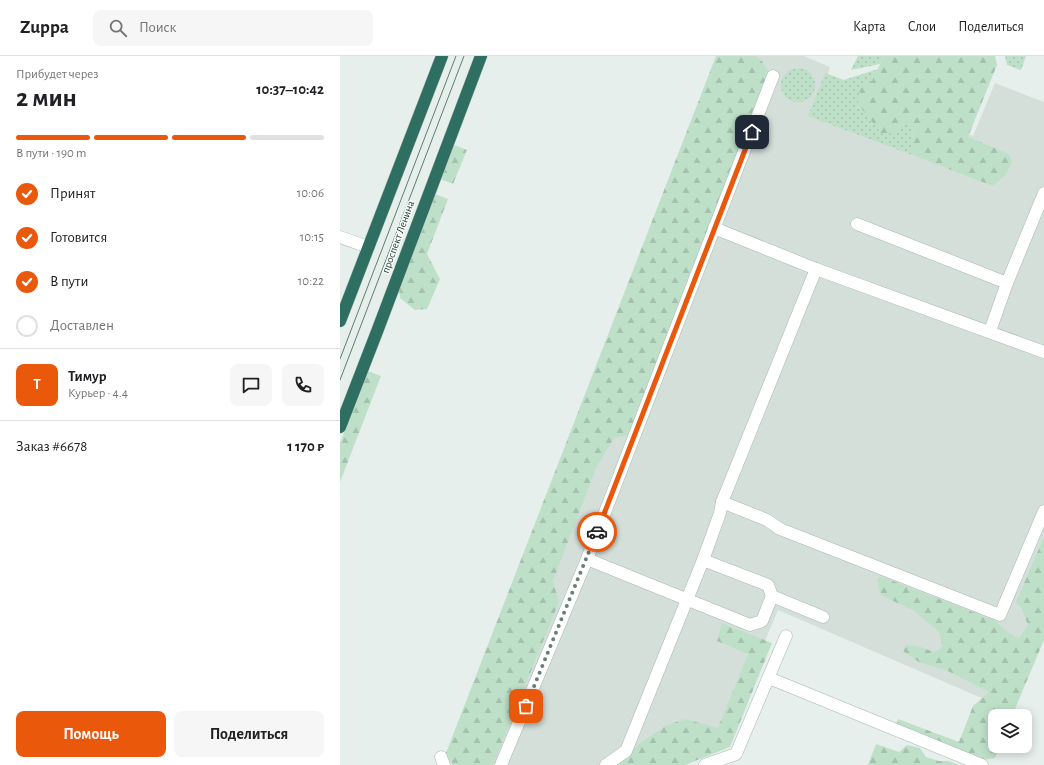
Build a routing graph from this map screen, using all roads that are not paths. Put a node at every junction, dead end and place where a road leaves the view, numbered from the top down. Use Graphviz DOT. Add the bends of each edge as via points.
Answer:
graph roads {
  1 [pos="442,56"];
  2 [pos="481,56"];
  3 [pos="773,76"];
  4 [pos="1044,193"];
  5 [pos="857,224"];
  6 [pos="714,228"];
  7 [pos="340,237"];
  8 [pos="368,247"];
  9 [pos="816,269"];
  10 [pos="1008,283"];
  11 [pos="340,321"];
  12 [pos="990,331"];
  13 [pos="1044,352"];
  14 [pos="340,427"];
  15 [pos="722,502"];
  16 [pos="1044,511"];
  17 [pos="587,559"];
  18 [pos="703,560"];
  19 [pos="772,596"];
  20 [pos="687,599"];
  21 [pos="823,617"];
  22 [pos="786,636"];
  23 [pos="769,678"];
  24 [pos="502,765"];
  25 [pos="606,765"];
  26 [pos="705,765"];
  27 [pos="982,765"];
  1 -- 8 [label="highway"];
  2 -- 14 [label="highway, проспект Ленина"];
  3 -- 6 [label="lane"];
  4 -- 10 [label="lane"];
  5 -- 10 [label="lane"];
  6 -- 9 [label="lane"];
  6 -- 17 [label="lane"];
  7 -- 8 [label="lane"];
  8 -- 11 [label="highway"];
  9 -- 12 [label="lane"];
  9 -- 15 [label="lane"];
  10 -- 12 [label="lane"];
  12 -- 13 [label="lane"];
  15 -- 16 [label="lane" via="767,520 780,529 1000,615"];
  15 -- 18 [label="lane"];
  17 -- 20 [label="lane"];
  17 -- 24 [label="lane"];
  18 -- 19 [label="lane" via="768,585"];
  18 -- 20 [label="lane"];
  19 -- 20 [label="lane" via="762,621 750,624"];
  19 -- 21 [label="lane"];
  20 -- 25 [label="lane" via="626,751"];
  22 -- 23 [label="lane"];
  23 -- 26 [label="lane" via="736,754"];
  23 -- 27 [label="lane"];
}
